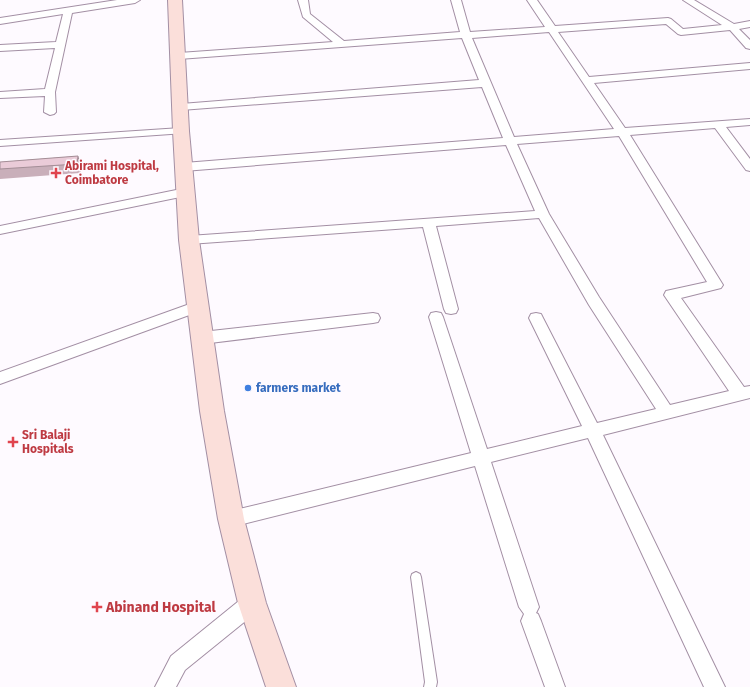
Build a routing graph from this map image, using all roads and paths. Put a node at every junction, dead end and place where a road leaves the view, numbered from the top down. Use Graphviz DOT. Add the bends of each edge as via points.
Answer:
graph roads {
  1 [pos="135,0"];
  2 [pos="176,0"];
  3 [pos="303,0"];
  4 [pos="456,0"];
  5 [pos="532,0"];
  6 [pos="688,0"];
  7 [pos="68,11"];
  8 [pos="0,21"];
  9 [pos="750,24"];
  10 [pos="732,27"];
  11 [pos="552,29"];
  12 [pos="466,35"];
  13 [pos="342,44"];
  14 [pos="61,45"];
  15 [pos="750,46"];
  16 [pos="0,48"];
  17 [pos="179,56"];
  18 [pos="750,66"];
  19 [pos="586,80"];
  20 [pos="486,83"];
  21 [pos="50,92"];
  22 [pos="0,95"];
  23 [pos="181,107"];
  24 [pos="50,112"];
  25 [pos="750,122"];
  26 [pos="718,125"];
  27 [pos="181,131"];
  28 [pos="622,132"];
  29 [pos="510,142"];
  30 [pos="0,143"];
  31 [pos="184,167"];
  32 [pos="750,167"];
  33 [pos="186,192"];
  34 [pos="543,214"];
  35 [pos="428,222"];
  36 [pos="0,230"];
  37 [pos="189,240"];
  38 [pos="198,306"];
  39 [pos="451,308"];
  40 [pos="436,317"];
  41 [pos="373,318"];
  42 [pos="536,318"];
  43 [pos="202,338"];
  44 [pos="0,378"];
  45 [pos="745,394"];
  46 [pos="667,413"];
  47 [pos="593,431"];
  48 [pos="481,458"];
  49 [pos="231,519"];
  50 [pos="416,577"];
  51 [pos="252,603"];
  52 [pos="165,687"];
  53 [pos="281,687"];
  54 [pos="430,687"];
  55 [pos="555,687"];
  56 [pos="715,687"];
  1 -- 7 [label="street"];
  2 -- 17 [label="main road"];
  3 -- 13 [label="street" via="306,15"];
  4 -- 12 [label="street"];
  5 -- 11 [label="street"];
  6 -- 10 [label="street"];
  7 -- 8 [label="street"];
  7 -- 14 [label="street"];
  9 -- 10 [label="street"];
  10 -- 11 [label="street" via="681,32 668,21"];
  10 -- 15 [label="street"];
  11 -- 12 [label="street"];
  11 -- 19 [label="street"];
  12 -- 13 [label="street"];
  12 -- 20 [label="street"];
  13 -- 17 [label="street"];
  14 -- 16 [label="street"];
  14 -- 21 [label="street"];
  17 -- 23 [label="main road"];
  18 -- 19 [label="street"];
  19 -- 28 [label="street"];
  20 -- 23 [label="street"];
  20 -- 29 [label="street"];
  21 -- 22 [label="street"];
  21 -- 24 [label="street"];
  23 -- 27 [label="main road"];
  25 -- 26 [label="street"];
  26 -- 28 [label="street"];
  26 -- 32 [label="street"];
  27 -- 30 [label="street"];
  27 -- 31 [label="main road"];
  28 -- 29 [label="street"];
  28 -- 45 [label="street" via="716,285 671,295"];
  29 -- 31 [label="street"];
  29 -- 34 [label="street"];
  31 -- 33 [label="main road"];
  33 -- 36 [label="street"];
  33 -- 37 [label="main road"];
  34 -- 35 [label="street"];
  34 -- 46 [label="street" via="594,301"];
  35 -- 37 [label="street"];
  35 -- 39 [label="street"];
  37 -- 38 [label="main road"];
  38 -- 43 [label="main road"];
  38 -- 44 [label="street"];
  40 -- 48 [label="street"];
  41 -- 43 [label="street"];
  42 -- 47 [label="street"];
  43 -- 49 [label="main road"];
  45 -- 46 [label="street"];
  46 -- 47 [label="street"];
  47 -- 48 [label="street"];
  47 -- 56 [label="street"];
  48 -- 49 [label="street"];
  48 -- 55 [label="street"];
  49 -- 51 [label="main road"];
  50 -- 54 [label="lane" via="426,637"];
  51 -- 52 [label="street" via="178,663"];
  51 -- 53 [label="main road"];
}
